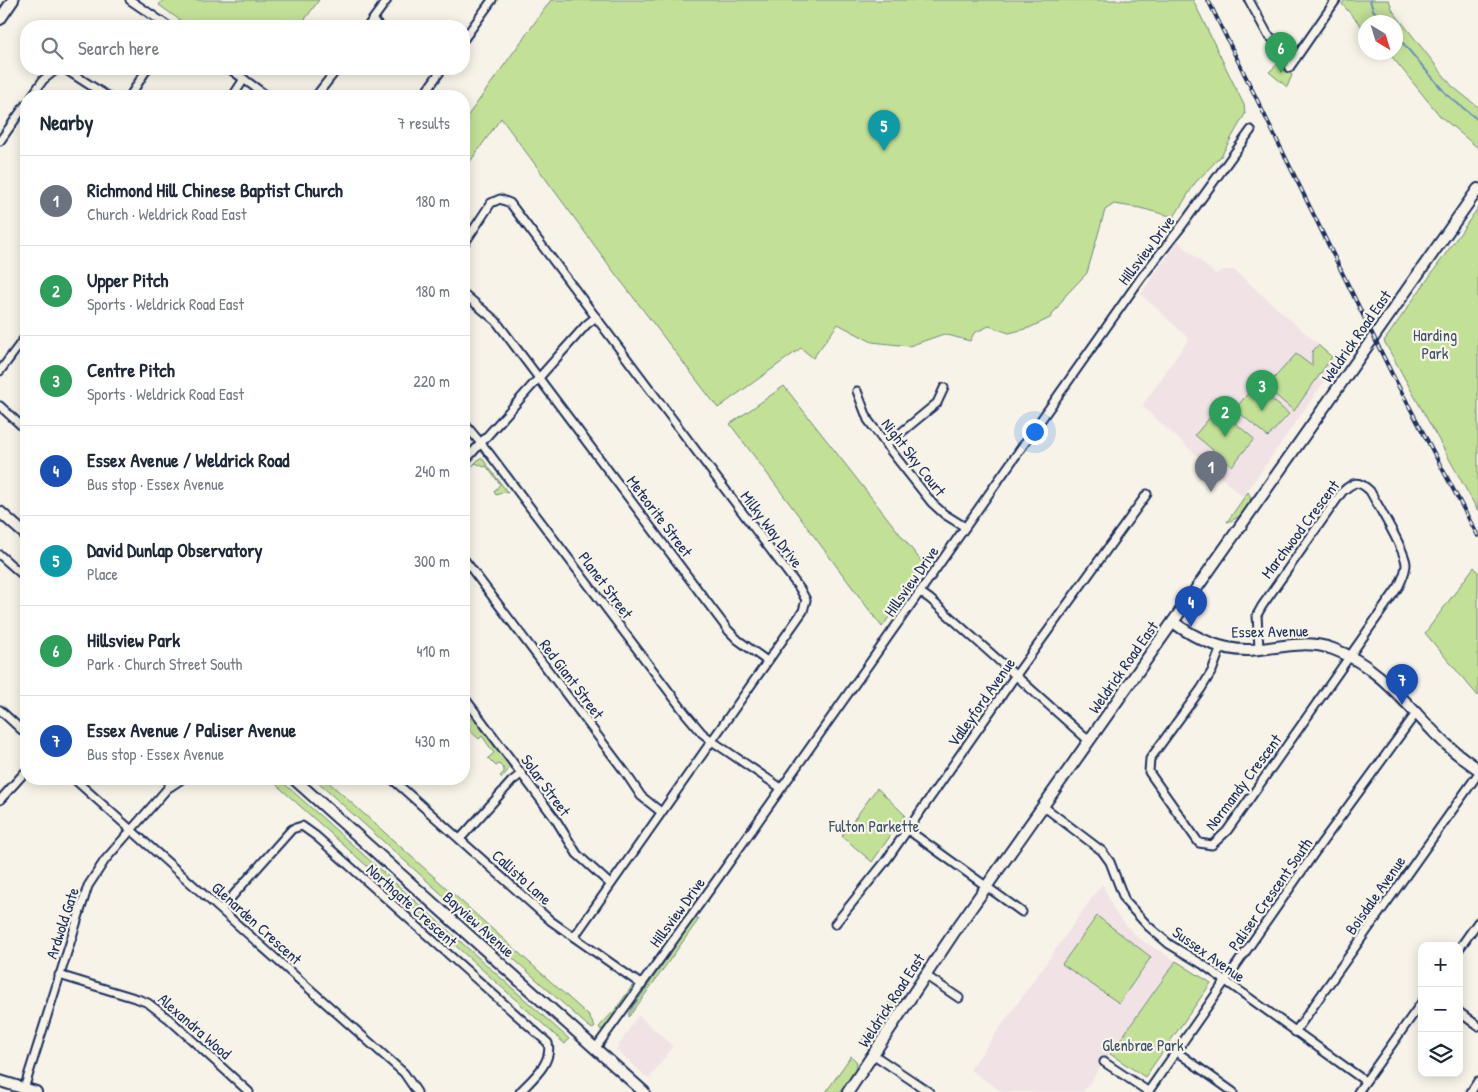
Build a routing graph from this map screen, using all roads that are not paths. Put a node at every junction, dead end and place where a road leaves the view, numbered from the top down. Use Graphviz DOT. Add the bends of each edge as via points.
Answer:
graph roads {
  1 [pos="13,0"];
  2 [pos="130,0"];
  3 [pos="387,0"];
  4 [pos="492,0"];
  5 [pos="1249,0"];
  6 [pos="1336,0"];
  7 [pos="0,19"];
  8 [pos="159,20"];
  9 [pos="372,20"];
  10 [pos="470,31"];
  11 [pos="1296,58"];
  12 [pos="1289,68"];
  13 [pos="49,75"];
  14 [pos="75,75"];
  15 [pos="143,75"];
  16 [pos="238,75"];
  17 [pos="332,75"];
  18 [pos="438,75"];
  19 [pos="244,79"];
  20 [pos="36,90"];
  21 [pos="97,90"];
  22 [pos="134,90"];
  23 [pos="237,90"];
  24 [pos="259,90"];
  25 [pos="321,90"];
  26 [pos="427,90"];
  27 [pos="20,113"];
  28 [pos="1251,130"];
  29 [pos="0,141"];
  30 [pos="1478,189"];
  31 [pos="470,235"];
  32 [pos="470,299"];
  33 [pos="596,317"];
  34 [pos="20,344"];
  35 [pos="0,371"];
  36 [pos="539,379"];
  37 [pos="944,388"];
  38 [pos="857,391"];
  39 [pos="0,406"];
  40 [pos="20,424"];
  41 [pos="470,430"];
  42 [pos="481,443"];
  43 [pos="886,445"];
  44 [pos="470,455"];
  45 [pos="1147,494"];
  46 [pos="0,512"];
  47 [pos="965,527"];
  48 [pos="20,530"];
  49 [pos="0,555"];
  50 [pos="470,567"];
  51 [pos="20,573"];
  52 [pos="920,592"];
  53 [pos="1173,622"];
  54 [pos="1221,647"];
  55 [pos="1259,648"];
  56 [pos="1350,656"];
  57 [pos="767,661"];
  58 [pos="1016,676"];
  59 [pos="470,706"];
  60 [pos="0,710"];
  61 [pos="1416,712"];
  62 [pos="20,728"];
  63 [pos="712,741"];
  64 [pos="1089,741"];
  65 [pos="1478,769"];
  66 [pos="521,774"];
  67 [pos="1478,774"];
  68 [pos="20,778"];
  69 [pos="81,785"];
  70 [pos="169,785"];
  71 [pos="173,785"];
  72 [pos="301,785"];
  73 [pos="403,785"];
  74 [pos="781,788"];
  75 [pos="167,789"];
  76 [pos="0,800"];
  77 [pos="1044,806"];
  78 [pos="661,812"];
  79 [pos="132,830"];
  80 [pos="908,830"];
  81 [pos="460,839"];
  82 [pos="610,884"];
  83 [pos="986,887"];
  84 [pos="221,909"];
  85 [pos="1022,912"];
  86 [pos="1478,922"];
  87 [pos="835,924"];
  88 [pos="574,937"];
  89 [pos="1463,943"];
  90 [pos="925,975"];
  91 [pos="59,976"];
  92 [pos="1226,982"];
  93 [pos="642,985"];
  94 [pos="958,998"];
  95 [pos="1418,1008"];
  96 [pos="1463,1015"];
  97 [pos="1478,1026"];
  98 [pos="1295,1032"];
  99 [pos="595,1049"];
  100 [pos="1177,1052"];
  101 [pos="874,1055"];
  102 [pos="1104,1062"];
  103 [pos="0,1081"];
  104 [pos="1365,1081"];
  105 [pos="1478,1081"];
  106 [pos="24,1090"];
  107 [pos="36,1092"];
  108 [pos="249,1092"];
  109 [pos="417,1092"];
  110 [pos="520,1092"];
  111 [pos="644,1092"];
  112 [pos="848,1092"];
  113 [pos="929,1092"];
  114 [pos="1148,1092"];
  115 [pos="1233,1092"];
  116 [pos="1358,1092"];
  117 [pos="1470,1092"];
  1 -- 7 [label="street"];
  2 -- 8 [label="street"];
  3 -- 9 [label="street"];
  4 -- 10 [label="street"];
  5 -- 11 [label="street" via="1268,35"];
  6 -- 11 [label="street"];
  11 -- 12 [label="street"];
  13 -- 20 [label="street"];
  14 -- 21 [label="street"];
  15 -- 22 [label="street"];
  16 -- 19 [label="street"];
  17 -- 25 [label="street"];
  18 -- 26 [label="street"];
  19 -- 23 [label="street"];
  19 -- 24 [label="street"];
  27 -- 29 [label="street"];
  28 -- 47 [label="street, Hillsview Drive" via="1141,278"];
  30 -- 53 [label="street, Weldrick Road East"];
  31 -- 33 [label="street, Milky Way Drive" via="491,204 500,199 510,203"];
  32 -- 36 [label="street, Meteorite Street" via="496,322"];
  33 -- 36 [label="street"];
  33 -- 57 [label="street, Milky Way Drive" via="804,594 803,610"];
  34 -- 35 [label="street"];
  36 -- 42 [label="street"];
  36 -- 57 [label="street, Meteorite Street" via="728,630"];
  37 -- 43 [label="street" via="938,403"];
  38 -- 43 [label="street, Night Sky Court" via="868,420"];
  39 -- 40 [label="street"];
  41 -- 42 [label="street"];
  42 -- 44 [label="street"];
  42 -- 63 [label="street, Planet Street" via="686,714"];
  43 -- 47 [label="street, Night Sky Court" via="932,503"];
  45 -- 58 [label="street, Valleyford Avenue"];
  46 -- 48 [label="street"];
  47 -- 52 [label="street, Hillsview Drive"];
  49 -- 51 [label="street"];
  50 -- 78 [label="street, Red Giant Street" via="637,792"];
  52 -- 58 [label="street"];
  52 -- 74 [label="street, Hillsview Drive"];
  53 -- 54 [label="street, Essex Avenue" via="1198,639"];
  53 -- 64 [label="street, Weldrick Road East"];
  54 -- 55 [label="street, Essex Avenue"];
  54 -- 56 [label="street, Normandy Crescent" via="1201,690 1154,751 1149,765 1149,772 1199,842 1205,845 1212,845 1227,830"];
  55 -- 56 [label="street, Essex Avenue" via="1312,644"];
  55 -- 56 [label="street, Marchwood Crescent" via="1257,616 1262,606 1342,492 1351,484 1358,483 1370,491 1406,564 1399,586"];
  56 -- 61 [label="street, Essex Avenue" via="1388,683"];
  57 -- 63 [label="street, Milky Way Drive"];
  58 -- 64 [label="street"];
  58 -- 80 [label="street, Valleyford Avenue"];
  59 -- 66 [label="street, Solar Street"];
  60 -- 62 [label="street"];
  61 -- 65 [label="street, Essex Avenue" via="1445,743"];
  61 -- 92 [label="street, Paliser Crescent South"];
  63 -- 74 [label="street, Planet Street"];
  63 -- 78 [label="street, Milky Way Drive"];
  64 -- 77 [label="street, Weldrick Road East"];
  66 -- 81 [label="street"];
  66 -- 82 [label="street, Solar Street" via="577,854"];
  67 -- 98 [label="street, Boisdale Avenue"];
  68 -- 76 [label="street"];
  69 -- 79 [label="street, Glenarden Crescent"];
  70 -- 75 [label="street, Ardwold Gate"];
  71 -- 75 [label="street, Ardwold Gate"];
  72 -- 99 [label="street, Bayview Avenue"];
  73 -- 81 [label="street, Callisto Lane"];
  74 -- 93 [label="street, Hillsview Drive"];
  75 -- 79 [label="street, Ardwold Gate"];
  77 -- 83 [label="street, Weldrick Road East"];
  77 -- 92 [label="street, Sussex Avenue" via="1102,851 1110,862 1125,901 1148,926"];
  78 -- 82 [label="street, Milky Way Drive"];
  79 -- 84 [label="street, Glenarden Crescent"];
  79 -- 91 [label="street, Ardwold Gate" via="88,886"];
  80 -- 83 [label="street"];
  80 -- 87 [label="street, Valleyford Avenue"];
  81 -- 88 [label="street, Callisto Lane" via="551,921"];
  82 -- 88 [label="street, Milky Way Drive"];
  83 -- 85 [label="street"];
  83 -- 90 [label="street, Weldrick Road East"];
  84 -- 109 [label="street, Glenarden Crescent" via="404,1073"];
  84 -- 110 [label="street, Northgate Crescent" via="292,829 302,826 307,829 548,1043 549,1054 544,1064"];
  86 -- 89 [label="street"];
  88 -- 93 [label="street, Callisto Lane"];
  90 -- 94 [label="street"];
  90 -- 101 [label="street, Weldrick Road East"];
  91 -- 106 [label="street, Ardwold Gate"];
  91 -- 108 [label="street, Alexandra Wood" via="148,1003"];
  92 -- 98 [label="street, Sussex Avenue"];
  92 -- 100 [label="street, Paliser Crescent South"];
  93 -- 99 [label="street, Hillsview Drive"];
  95 -- 104 [label="street"];
  96 -- 97 [label="street"];
  98 -- 104 [label="street, Sussex Avenue"];
  99 -- 111 [label="street, Bayview Avenue"];
  100 -- 114 [label="street, Paliser Crescent South"];
  100 -- 115 [label="street"];
  101 -- 112 [label="street, Weldrick Road East"];
  101 -- 113 [label="street"];
  102 -- 114 [label="street"];
  103 -- 106 [label="street"];
  104 -- 116 [label="street"];
  105 -- 117 [label="street"];
  106 -- 107 [label="street"];
}
